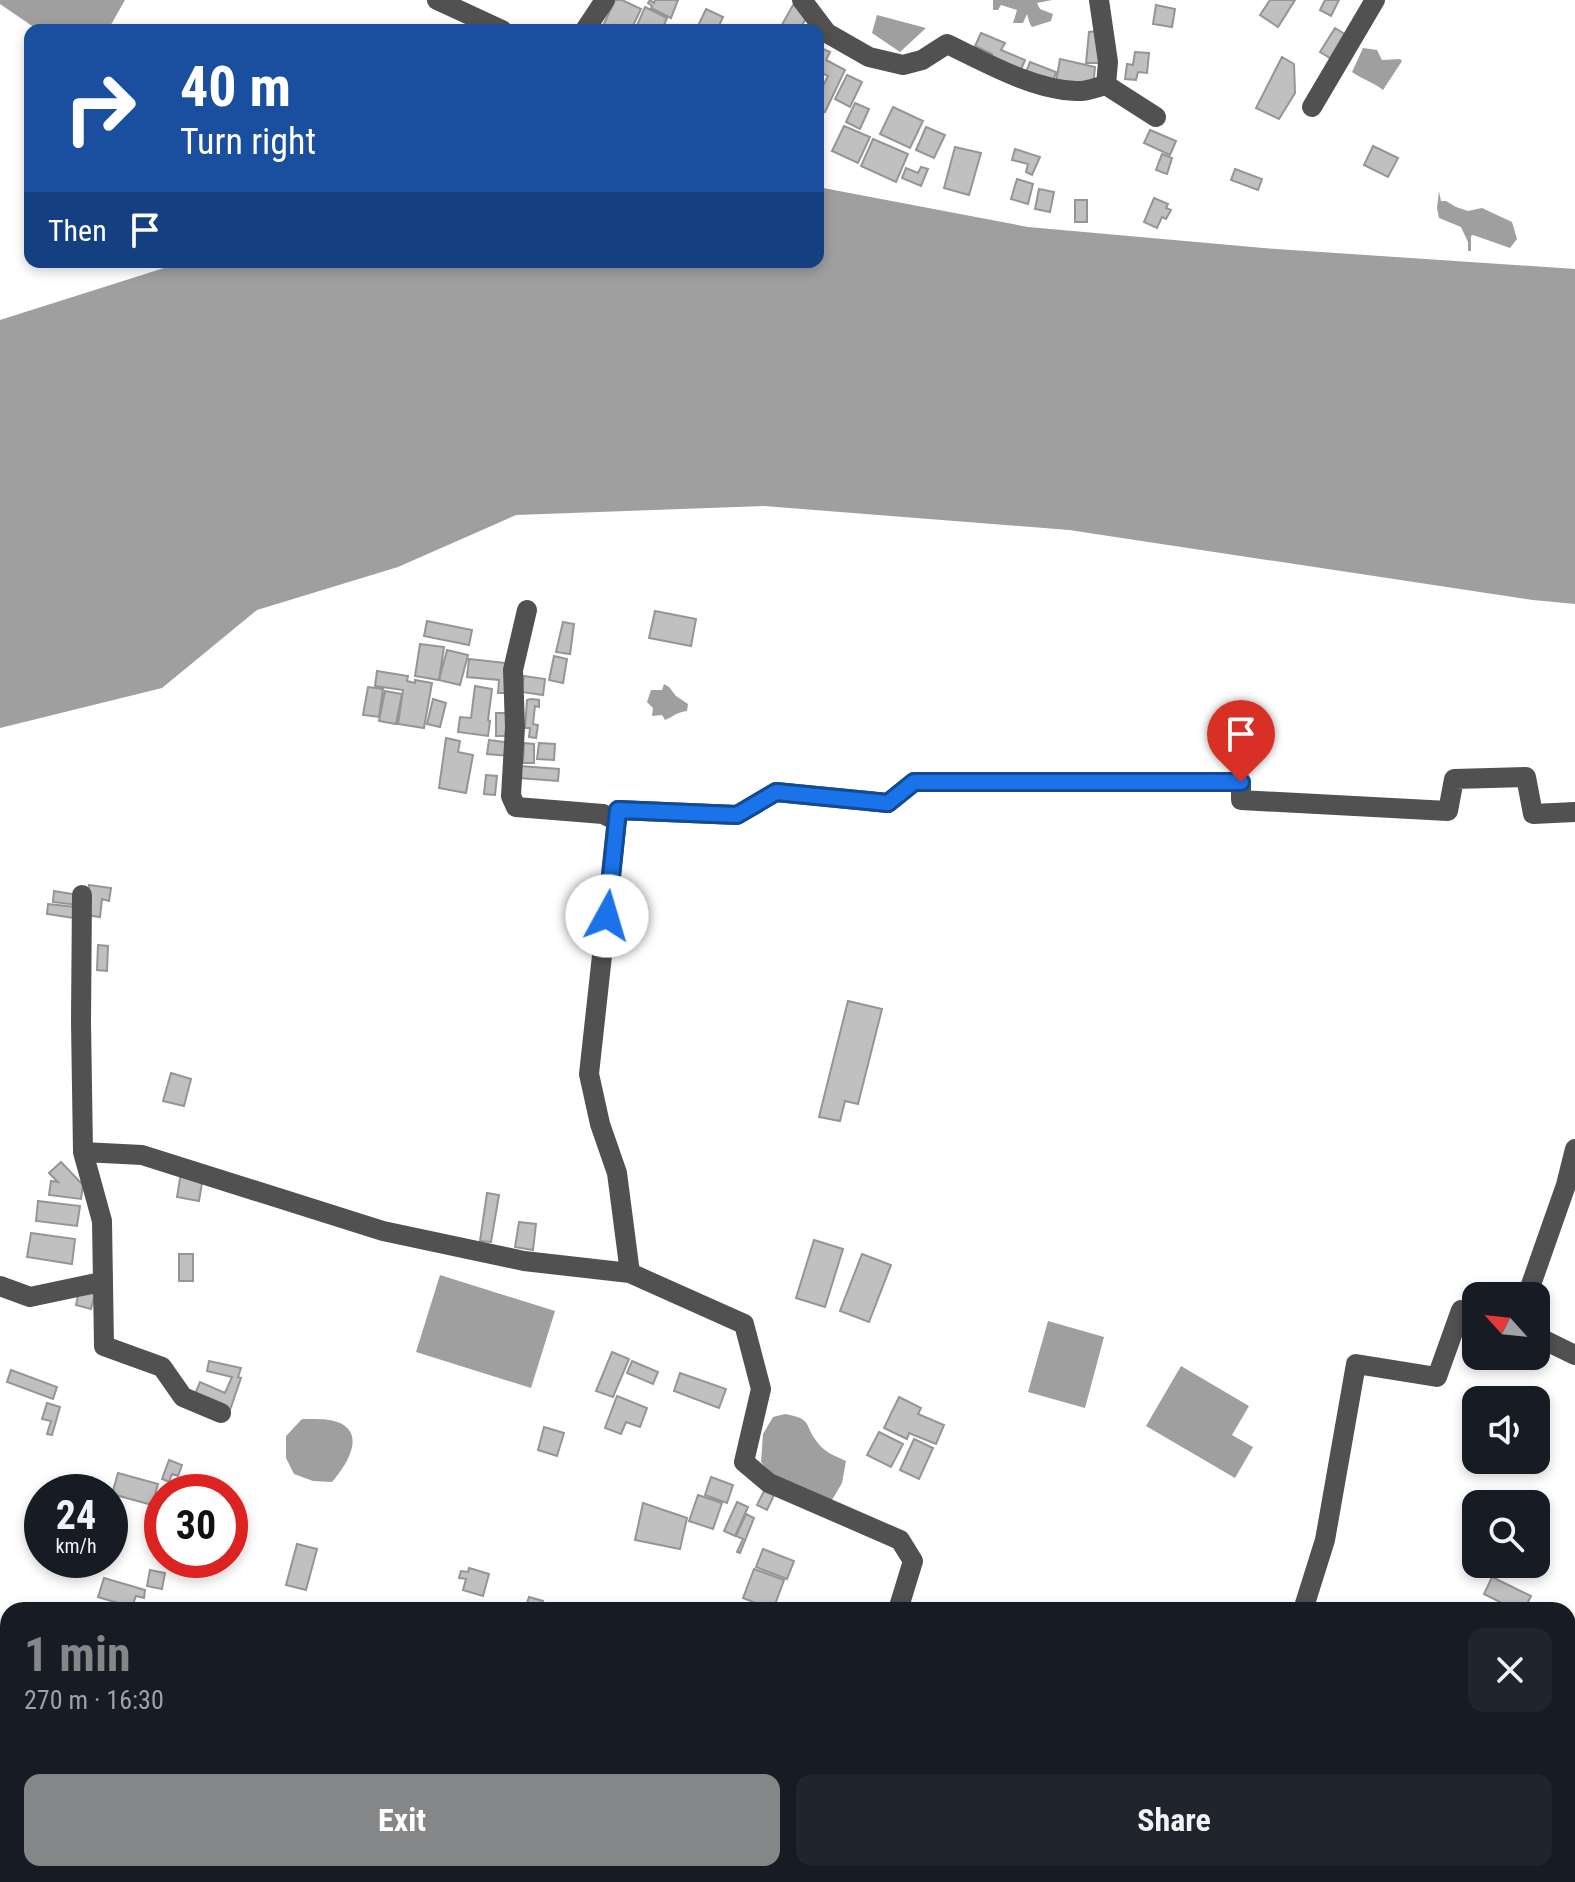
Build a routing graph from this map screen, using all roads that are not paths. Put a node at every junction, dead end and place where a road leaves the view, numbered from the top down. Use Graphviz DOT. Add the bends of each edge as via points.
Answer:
graph roads {
  1 [pos="437,0"];
  2 [pos="605,0"];
  3 [pos="802,0"];
  4 [pos="1099,0"];
  5 [pos="1375,0"];
  6 [pos="489,24"];
  7 [pos="589,24"];
  8 [pos="820,24"];
  9 [pos="824,29"];
  10 [pos="1106,85"];
  11 [pos="1312,107"];
  12 [pos="1156,117"];
  13 [pos="527,610"];
  14 [pos="1575,812"];
  15 [pos="617,821"];
  16 [pos="82,895"];
  17 [pos="1575,1149"];
  18 [pos="83,1152"];
  19 [pos="630,1273"];
  20 [pos="101,1282"];
  21 [pos="1532,1282"];
  22 [pos="0,1286"];
  23 [pos="1462,1310"];
  24 [pos="1550,1343"];
  25 [pos="1575,1355"];
  26 [pos="221,1413"];
  27 [pos="900,1602"];
  28 [pos="1306,1602"];
  1 -- 6 [label="street"];
  2 -- 7 [label="street"];
  3 -- 8 [label="street"];
  4 -- 10 [label="street"];
  5 -- 11 [label="street"];
  9 -- 10 [label="street" via="869,57 903,65 947,44 1047,88 1078,92"];
  10 -- 12 [label="street"];
  13 -- 15 [label="street" via="513,670 511,796 516,807 603,814"];
  14 -- 15 [label="street" via="1533,814 1526,777 1454,779 1448,811 1241,800 1241,782 914,782 888,803 776,792 737,815 618,810"];
  15 -- 19 [label="street" via="589,1074 617,1173"];
  16 -- 18 [label="street"];
  17 -- 21 [label="street"];
  18 -- 19 [label="street" via="142,1155 383,1231 524,1261"];
  18 -- 20 [label="street" via="102,1221"];
  19 -- 27 [label="street" via="744,1324 761,1389 744,1462 769,1483 900,1540 913,1561"];
  20 -- 22 [label="street" via="30,1297"];
  20 -- 26 [label="street" via="104,1346 162,1367 183,1397"];
  23 -- 28 [label="street" via="1437,1377 1356,1364 1325,1540"];
  24 -- 25 [label="street"];
}
